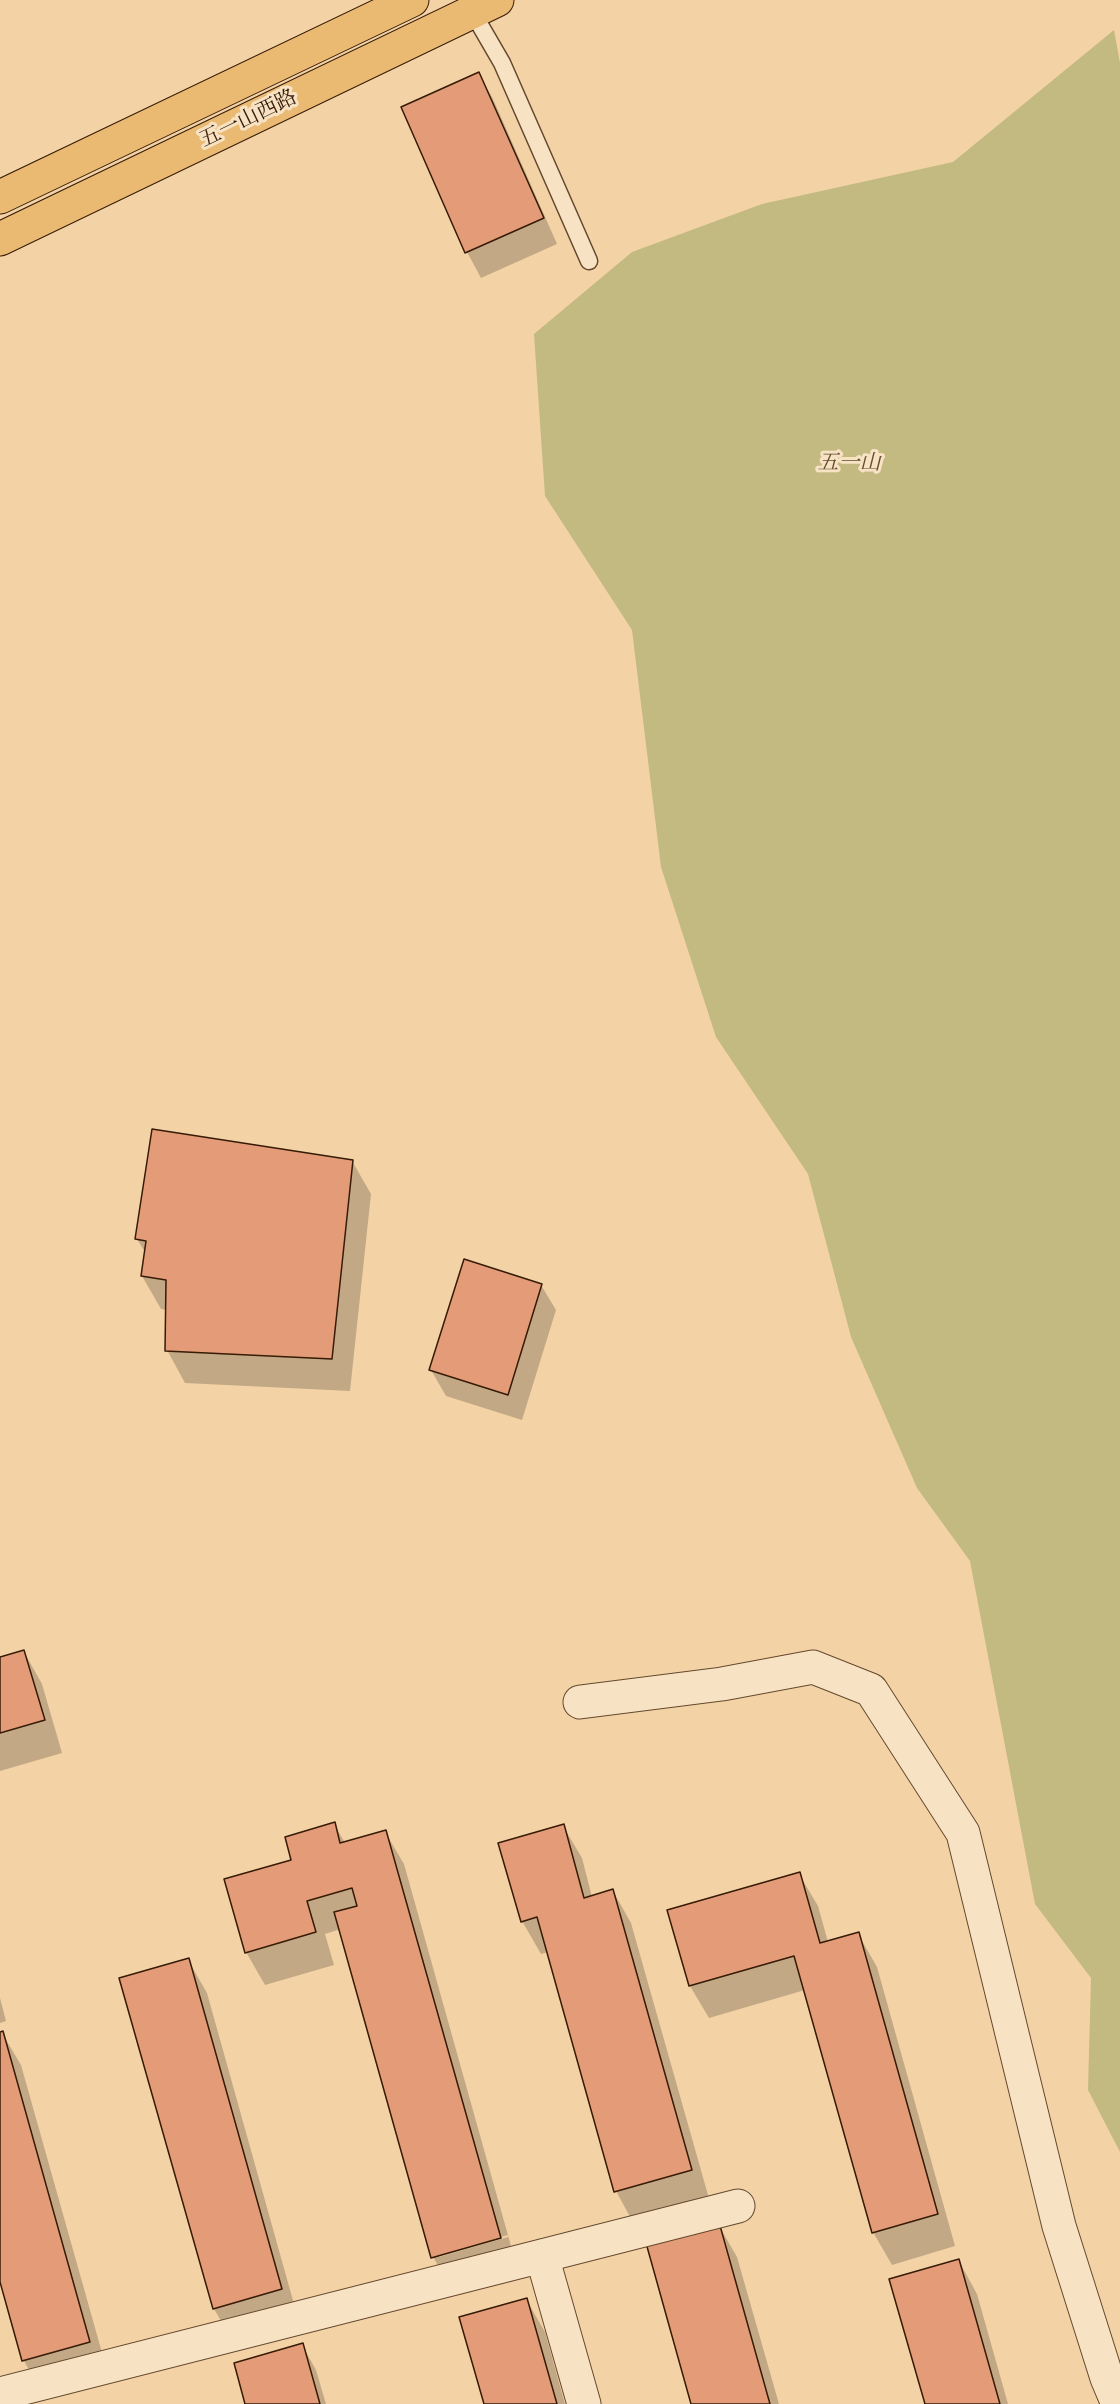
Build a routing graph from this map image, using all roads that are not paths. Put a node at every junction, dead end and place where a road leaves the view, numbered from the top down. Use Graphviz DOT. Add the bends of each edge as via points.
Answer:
graph roads {
  1 [pos="412,0"];
  2 [pos="485,6"];
  3 [pos="0,196"];
  4 [pos="0,239"];
  5 [pos="589,261"];
  6 [pos="580,1702"];
  7 [pos="738,2206"];
  8 [pos="542,2256"];
  9 [pos="0,2394"];
  10 [pos="584,2404"];
  11 [pos="1118,2404"];
  1 -- 3 [label="main road, 五一山西路"];
  2 -- 4 [label="main road, 五一山西路"];
  2 -- 5 [label="lane" via="502,63"];
  6 -- 11 [label="street" via="722,1684 813,1667 871,1690 963,1833 1059,2226"];
  7 -- 8 [label="street"];
  8 -- 9 [label="street"];
  8 -- 10 [label="street"];
}
